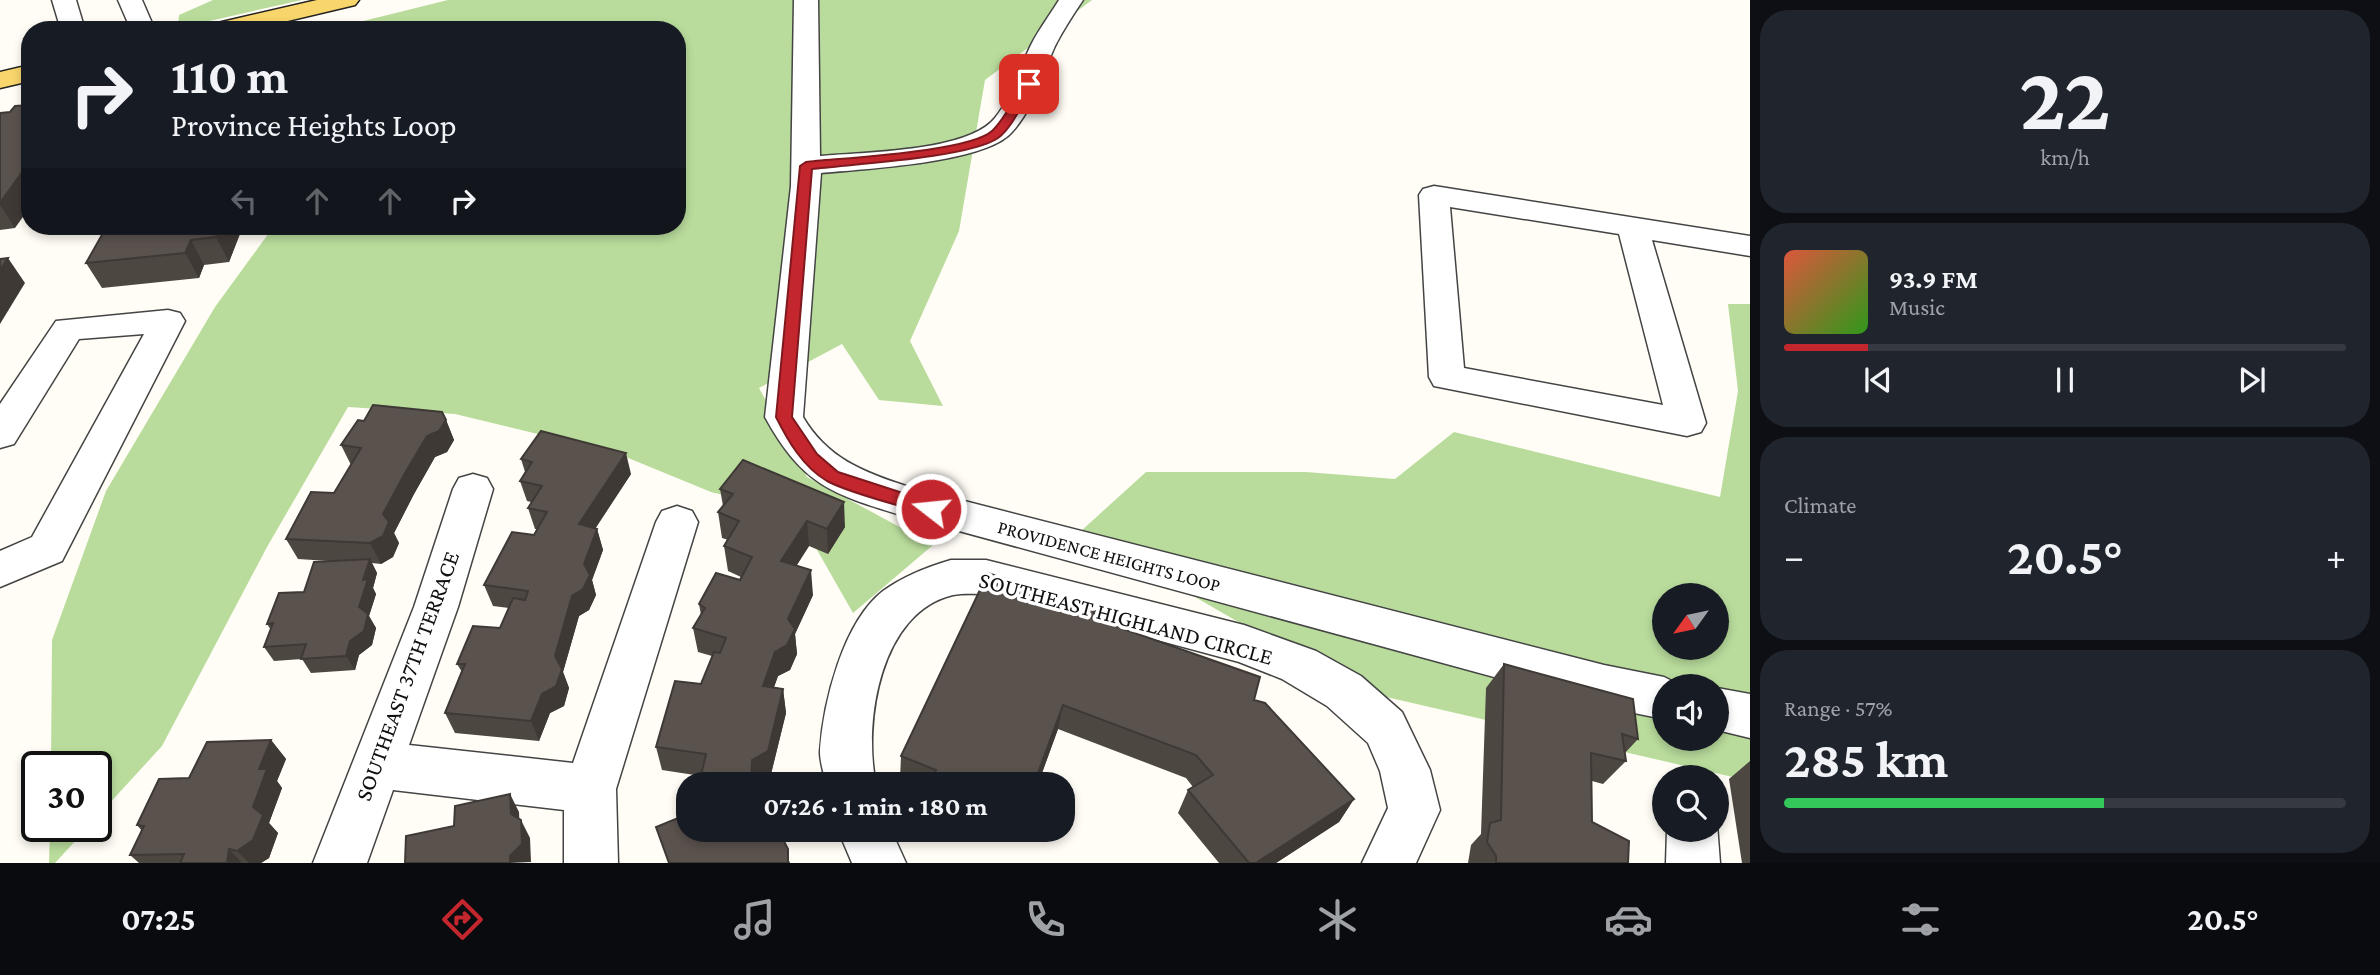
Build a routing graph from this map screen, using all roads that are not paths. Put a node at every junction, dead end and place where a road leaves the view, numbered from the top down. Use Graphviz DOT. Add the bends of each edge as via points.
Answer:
graph roads {
  1 [pos="64,0"];
  2 [pos="130,0"];
  3 [pos="347,0"];
  4 [pos="806,0"];
  5 [pos="1071,0"];
  6 [pos="70,21"];
  7 [pos="139,21"];
  8 [pos="257,21"];
  9 [pos="21,75"];
  10 [pos="0,80"];
  11 [pos="806,166"];
  12 [pos="1633,227"];
  13 [pos="1750,246"];
  14 [pos="0,434"];
  15 [pos="473,489"];
  16 [pos="677,522"];
  17 [pos="0,570"];
  18 [pos="1652,695"];
  19 [pos="1729,712"];
  20 [pos="1750,716"];
  21 [pos="376,765"];
  22 [pos="849,772"];
  23 [pos="590,789"];
  24 [pos="869,842"];
  25 [pos="1693,842"];
  26 [pos="340,863"];
  27 [pos="592,863"];
  28 [pos="879,863"];
  29 [pos="1389,863"];
  30 [pos="1693,863"];
  1 -- 6 [label="street"];
  2 -- 7 [label="street"];
  3 -- 8 [label="main road"];
  4 -- 11 [label="street, PROVIDENCE HEIGHTS LOOP"];
  5 -- 11 [label="street" via="1042,48 1029,84 996,134 945,150"];
  9 -- 10 [label="main road"];
  11 -- 18 [label="street, PROVIDENCE HEIGHTS LOOP" via="784,417 794,438 832,476 904,501"];
  12 -- 12 [label="street" via="1434,195 1447,377 1687,423"];
  12 -- 13 [label="street"];
  14 -- 17 [label="street" via="68,328 168,321 47,549"];
  15 -- 21 [label="street, SOUTHEAST 37TH TERRACE" via="436,607"];
  16 -- 23 [label="street"];
  19 -- 20 [label="street"];
  21 -- 23 [label="street"];
  21 -- 26 [label="street, SOUTHEAST 37TH TERRACE"];
  22 -- 29 [label="street, SOUTHEAST HIGHLAND CIRCLE" via="845,754 856,688 877,627 898,605 924,588 951,577 986,577 1244,645 1300,665 1344,691 1385,728 1405,770 1414,810"];
  23 -- 27 [label="street"];
  24 -- 28 [label="street"];
  25 -- 30 [label="street"];
}
